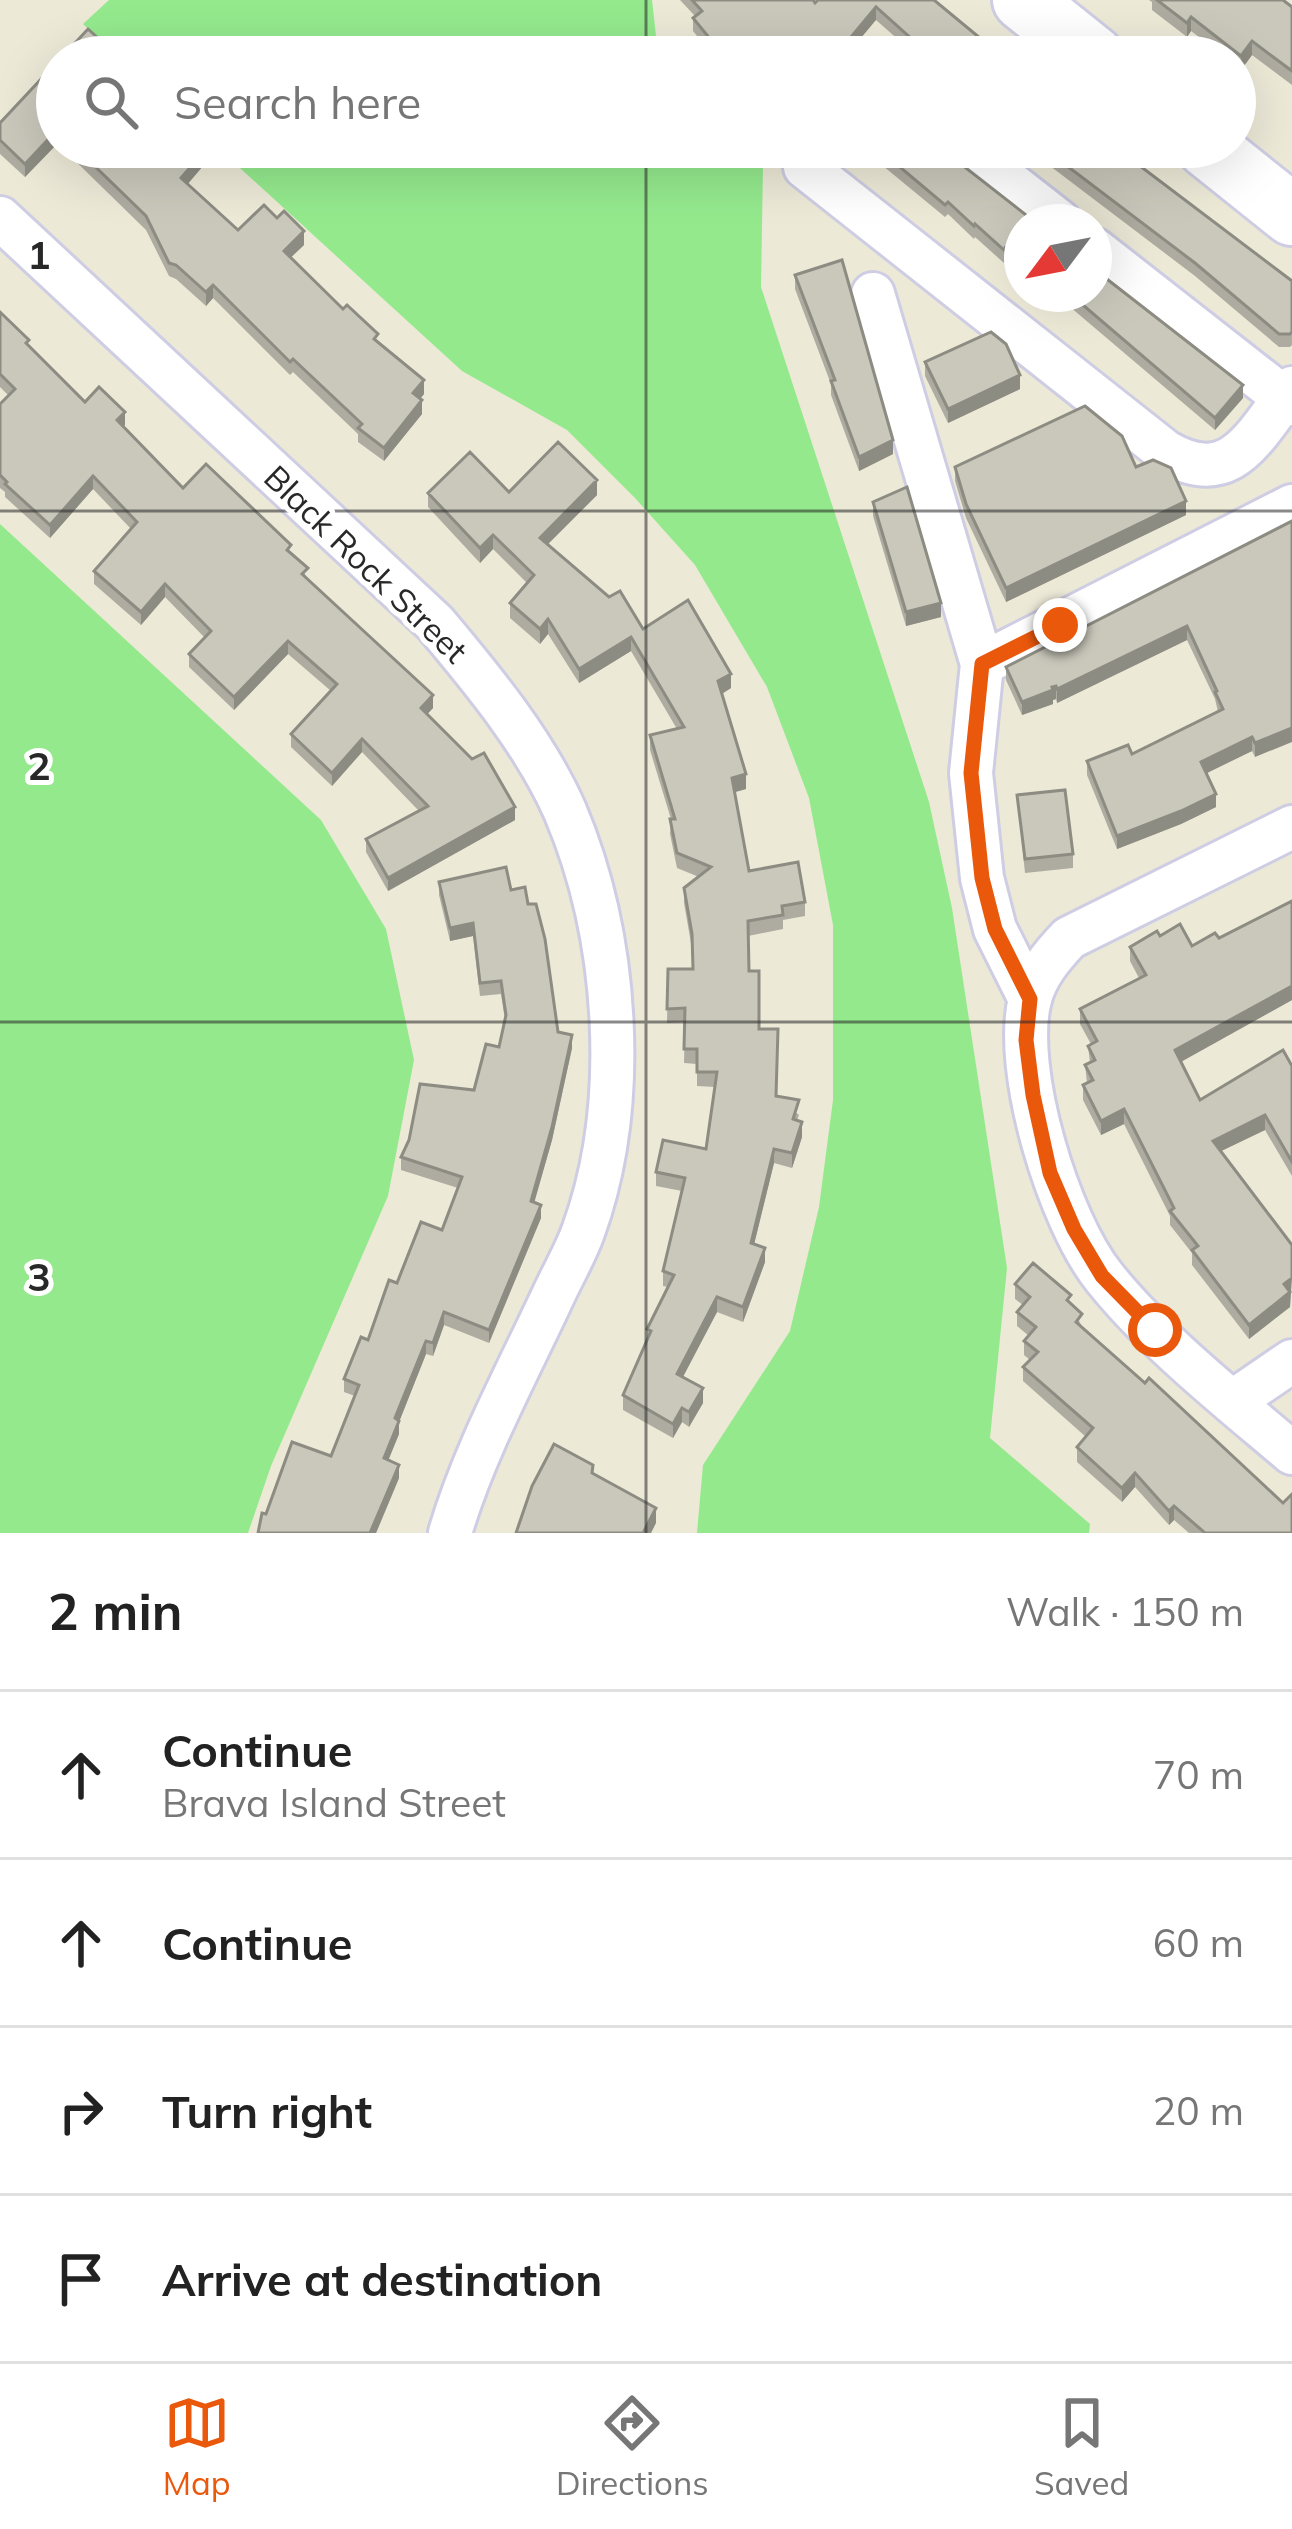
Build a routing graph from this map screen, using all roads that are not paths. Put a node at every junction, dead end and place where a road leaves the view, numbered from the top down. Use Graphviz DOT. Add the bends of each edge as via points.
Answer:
graph roads {
  1 [pos="1022,0"];
  2 [pos="1067,36"];
  3 [pos="806,168"];
  4 [pos="991,168"];
  5 [pos="1233,168"];
  6 [pos="1037,204"];
  7 [pos="1292,215"];
  8 [pos="0,218"];
  9 [pos="1112,262"];
  10 [pos="873,294"];
  11 [pos="1290,396"];
  12 [pos="1292,506"];
  13 [pos="982,664"];
  14 [pos="1292,827"];
  15 [pos="1030,999"];
  16 [pos="1292,1361"];
  17 [pos="1232,1402"];
  18 [pos="1292,1453"];
  19 [pos="450,1533"];
  1 -- 2 [label="street"];
  3 -- 11 [label="street" via="1186,464 1232,458"];
  4 -- 6 [label="street"];
  5 -- 7 [label="street"];
  8 -- 19 [label="street, Black Rock Street" via="436,623 521,735 563,808 590,880 609,976 613,1064 603,1161 583,1232"];
  9 -- 11 [label="street"];
  10 -- 13 [label="street"];
  12 -- 13 [label="street"];
  13 -- 15 [label="street" via="971,773 982,878 995,929"];
  14 -- 15 [label="street" via="1069,938 1047,961"];
  15 -- 17 [label="street" via="1033,1095 1050,1173 1074,1229 1102,1276"];
  16 -- 17 [label="street"];
  17 -- 18 [label="street"];
}
